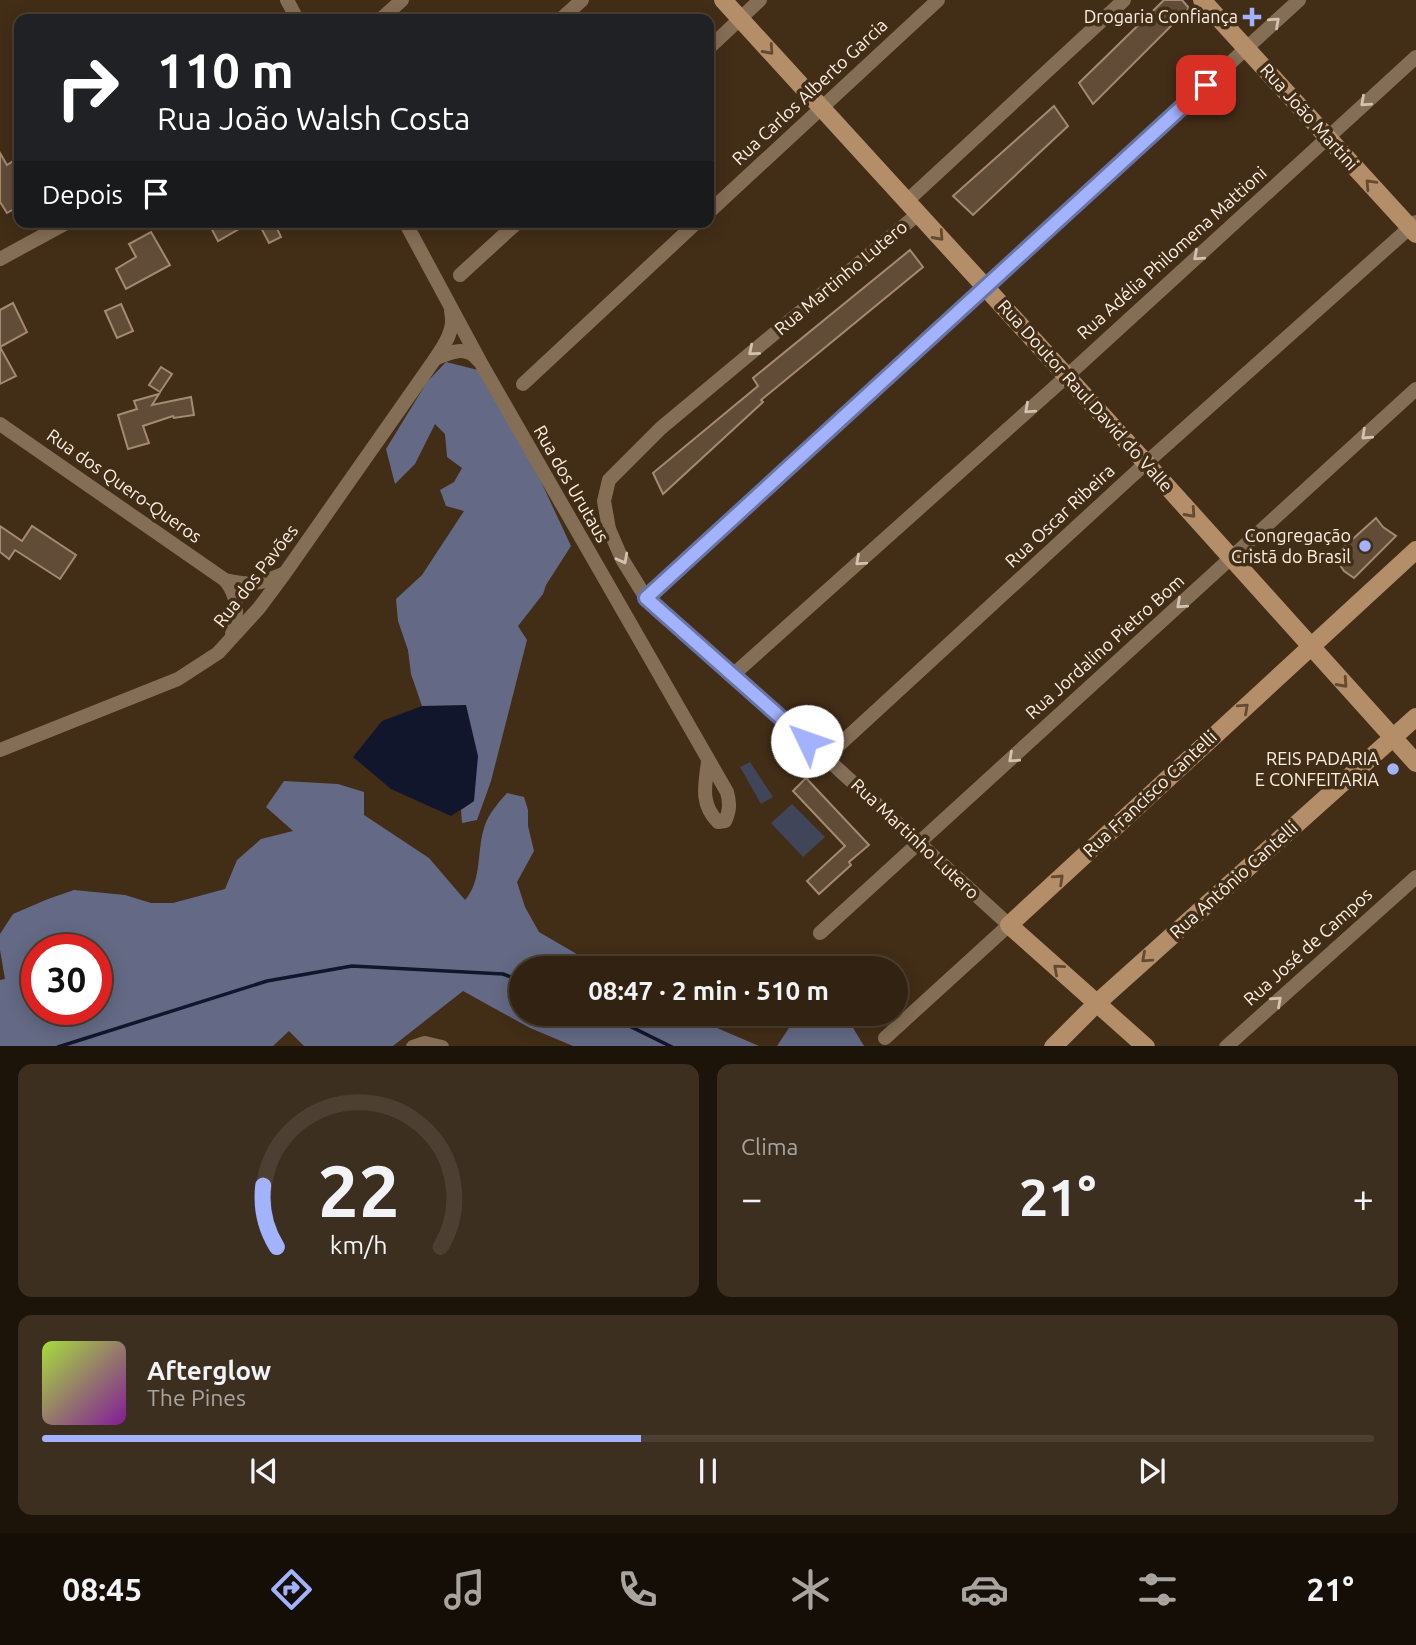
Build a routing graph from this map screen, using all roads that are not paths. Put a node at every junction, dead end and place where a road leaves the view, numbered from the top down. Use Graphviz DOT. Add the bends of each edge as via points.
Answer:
graph roads {
  1 [pos="402,0"];
  2 [pos="582,0"];
  3 [pos="723,0"];
  4 [pos="760,0"];
  5 [pos="938,0"];
  6 [pos="1124,0"];
  7 [pos="1202,0"];
  8 [pos="1299,0"];
  9 [pos="387,14"];
  10 [pos="567,14"];
  11 [pos="740,19"];
  12 [pos="714,43"];
  13 [pos="1246,48"];
  14 [pos="1416,57"];
  15 [pos="821,107"];
  16 [pos="1327,138"];
  17 [pos="714,207"];
  18 [pos="913,208"];
  19 [pos="57,228"];
  20 [pos="408,228"];
  21 [pos="511,228"];
  22 [pos="691,228"];
  23 [pos="1414,228"];
  24 [pos="0,259"];
  25 [pos="460,275"];
  26 [pos="985,287"];
  27 [pos="448,300"];
  28 [pos="435,359"];
  29 [pos="482,365"];
  30 [pos="1067,376"];
  31 [pos="523,384"];
  32 [pos="1416,389"];
  33 [pos="0,424"];
  34 [pos="1146,463"];
  35 [pos="1416,550"];
  36 [pos="1231,558"];
  37 [pos="285,573"];
  38 [pos="225,580"];
  39 [pos="646,598"];
  40 [pos="229,642"];
  41 [pos="1311,647"];
  42 [pos="734,674"];
  43 [pos="1416,716"];
  44 [pos="1392,738"];
  45 [pos="0,750"];
  46 [pos="826,757"];
  47 [pos="708,762"];
  48 [pos="1416,763"];
  49 [pos="918,844"];
  50 [pos="1416,877"];
  51 [pos="1009,925"];
  52 [pos="820,933"];
  53 [pos="1097,1003"];
  54 [pos="885,1038"];
  55 [pos="419,1045"];
  56 [pos="442,1046"];
  57 [pos="1053,1046"];
  58 [pos="1146,1046"];
  59 [pos="1226,1046"];
  1 -- 9 [label="street"];
  2 -- 10 [label="street"];
  3 -- 11 [label="street, Rua Doutor Raul David do Valle"];
  4 -- 11 [label="street"];
  5 -- 15 [label="street, Rua Carlos Alberto Garcia"];
  6 -- 18 [label="street, Rua Martinho Lutero"];
  7 -- 13 [label="street, Rua João Martini"];
  13 -- 8 [label="street, one-way"];
  11 -- 12 [label="street"];
  11 -- 15 [label="street, Rua Doutor Raul David do Valle, one-way"];
  13 -- 16 [label="street, Rua João Martini"];
  13 -- 26 [label="street"];
  14 -- 16 [label="street, Rua Adélia Philomena Mattioni, one-way"];
  15 -- 17 [label="street, Rua Carlos Alberto Garcia"];
  15 -- 18 [label="street, Rua Doutor Raul David do Valle"];
  23 -- 16 [label="street, Rua João Martini, one-way"];
  16 -- 30 [label="street, Rua Adélia Philomena Mattioni, one-way"];
  18 -- 26 [label="street, Rua Doutor Raul David do Valle, one-way"];
  18 -- 39 [label="street, Rua Martinho Lutero, one-way" via="661,428 609,480 604,501 609,529"];
  19 -- 24 [label="street"];
  20 -- 27 [label="street, Rua dos Urutaus"];
  21 -- 25 [label="street"];
  22 -- 31 [label="street"];
  23 -- 34 [label="street, Rua Oscar Ribeira"];
  26 -- 30 [label="street, Rua Doutor Raul David do Valle"];
  26 -- 39 [label="street"];
  27 -- 28 [label="street, Rua dos Pavões" via="453,319"];
  27 -- 29 [label="street, Rua dos Urutaus"];
  28 -- 29 [label="street" via="463,351 473,354"];
  28 -- 37 [label="street, Rua dos Pavões"];
  29 -- 47 [label="street, Rua dos Urutaus"];
  30 -- 34 [label="street, Rua Doutor Raul David do Valle"];
  30 -- 42 [label="street, Rua Adélia Philomena Mattioni, one-way"];
  32 -- 36 [label="street, Rua Jordalino Pietro Bom, one-way"];
  33 -- 38 [label="street, Rua dos Quero-Queros"];
  34 -- 36 [label="street, Rua Doutor Raul David do Valle, one-way"];
  34 -- 46 [label="street, Rua Oscar Ribeira"];
  35 -- 41 [label="street, Rua Francisco Cantelli"];
  36 -- 41 [label="street, Rua Doutor Raul David do Valle"];
  36 -- 49 [label="street, Rua Jordalino Pietro Bom, one-way"];
  37 -- 38 [label="street, Rua dos Quero-Queros" via="262,583"];
  37 -- 40 [label="street, Rua dos Pavões"];
  38 -- 40 [label="street" via="237,610"];
  39 -- 42 [label="street, Rua Martinho Lutero"];
  40 -- 45 [label="street, Rua dos Pavões" via="178,679"];
  41 -- 44 [label="street, Rua Doutor Raul David do Valle, one-way"];
  51 -- 41 [label="street, Rua Francisco Cantelli, one-way"];
  42 -- 46 [label="street, Rua Martinho Lutero"];
  43 -- 44 [label="street, Rua Antônio Cantelli"];
  44 -- 48 [label="street, Rua Doutor Raul David do Valle"];
  44 -- 53 [label="street, Rua Antônio Cantelli, one-way"];
  46 -- 49 [label="street, Rua Martinho Lutero"];
  49 -- 51 [label="street, Rua Martinho Lutero"];
  49 -- 52 [label="street, Rua Jordalino Pietro Bom"];
  59 -- 50 [label="street, Rua José de Campos, one-way"];
  53 -- 51 [label="street, Rua Martinho Lutero, one-way"];
  51 -- 54 [label="street, Rua Francisco Cantelli"];
  53 -- 57 [label="street, Rua Antônio Cantelli"];
  53 -- 58 [label="street, Rua Martinho Lutero"];
  55 -- 56 [label="street"];
}
